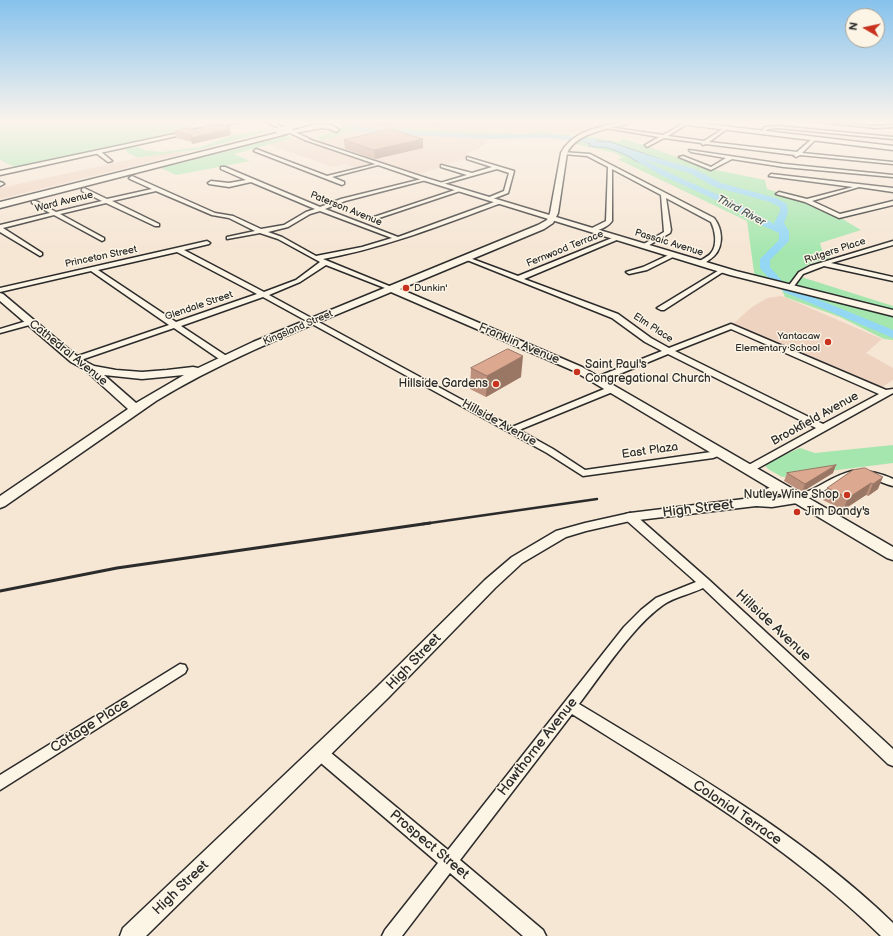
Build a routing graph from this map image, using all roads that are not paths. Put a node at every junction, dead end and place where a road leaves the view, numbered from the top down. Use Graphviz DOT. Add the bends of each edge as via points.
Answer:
graph roads {
  1 [pos="34,166"];
  2 [pos="146,166"];
  3 [pos="154,166"];
  4 [pos="296,166"];
  5 [pos="374,166"];
  6 [pos="385,166"];
  7 [pos="443,166"];
  8 [pos="491,166"];
  9 [pos="562,166"];
  10 [pos="606,166"];
  11 [pos="703,166"];
  12 [pos="717,166"];
  13 [pos="783,166"];
  14 [pos="791,166"];
  15 [pos="223,168"];
  16 [pos="498,168"];
  17 [pos="610,168"];
  18 [pos="0,173"];
  19 [pos="472,175"];
  20 [pos="893,176"];
  21 [pos="132,178"];
  22 [pos="327,178"];
  23 [pos="424,179"];
  24 [pos="252,180"];
  25 [pos="211,182"];
  26 [pos="342,183"];
  27 [pos="442,184"];
  28 [pos="861,186"];
  29 [pos="156,189"];
  30 [pos="84,190"];
  31 [pos="460,190"];
  32 [pos="893,190"];
  33 [pos="663,193"];
  34 [pos="779,194"];
  35 [pos="490,198"];
  36 [pos="0,200"];
  37 [pos="107,201"];
  38 [pos="807,201"];
  39 [pos="34,202"];
  40 [pos="499,202"];
  41 [pos="893,203"];
  42 [pos="0,206"];
  43 [pos="319,209"];
  44 [pos="55,214"];
  45 [pos="374,218"];
  46 [pos="551,218"];
  47 [pos="157,224"];
  48 [pos="0,228"];
  49 [pos="592,230"];
  50 [pos="260,231"];
  51 [pos="229,238"];
  52 [pos="396,238"];
  53 [pos="617,238"];
  54 [pos="102,240"];
  55 [pos="207,243"];
  56 [pos="893,243"];
  57 [pos="644,246"];
  58 [pos="179,250"];
  59 [pos="40,254"];
  60 [pos="673,255"];
  61 [pos="315,258"];
  62 [pos="466,258"];
  63 [pos="325,262"];
  64 [pos="700,263"];
  65 [pos="822,264"];
  66 [pos="92,269"];
  67 [pos="723,270"];
  68 [pos="628,272"];
  69 [pos="520,278"];
  70 [pos="893,279"];
  71 [pos="392,288"];
  72 [pos="790,288"];
  73 [pos="0,290"];
  74 [pos="263,294"];
  75 [pos="0,296"];
  76 [pos="661,308"];
  77 [pos="893,313"];
  78 [pos="314,321"];
  79 [pos="30,322"];
  80 [pos="174,325"];
  81 [pos="0,331"];
  82 [pos="668,351"];
  83 [pos="226,359"];
  84 [pos="75,360"];
  85 [pos="88,367"];
  86 [pos="597,380"];
  87 [pos="612,389"];
  88 [pos="890,392"];
  89 [pos="136,410"];
  90 [pos="823,428"];
  91 [pos="512,430"];
  92 [pos="720,452"];
  93 [pos="749,469"];
  94 [pos="583,473"];
  95 [pos="893,483"];
  96 [pos="781,488"];
  97 [pos="799,499"];
  98 [pos="756,502"];
  99 [pos="0,503"];
  100 [pos="630,517"];
  101 [pos="893,554"];
  102 [pos="705,583"];
  103 [pos="180,669"];
  104 [pos="570,706"];
  105 [pos="320,753"];
  106 [pos="893,759"];
  107 [pos="0,783"];
  108 [pos="449,862"];
  109 [pos="893,935"];
  110 [pos="131,936"];
  111 [pos="391,936"];
  112 [pos="537,936"];
  1 -- 18 [label="main road"];
  2 -- 36 [label="highway"];
  3 -- 42 [label="highway"];
  4 -- 22 [label="street"];
  5 -- 22 [label="street"];
  6 -- 23 [label="street, Passaic Avenue"];
  7 -- 19 [label="street"];
  8 -- 16 [label="street"];
  9 -- 46 [label="main road"];
  10 -- 17 [label="street"];
  11 -- 12 [label="street" via="711,169"];
  13 -- 28 [label="street" via="770,177"];
  14 -- 20 [label="street"];
  15 -- 24 [label="street, Paterson Avenue"];
  16 -- 19 [label="street"];
  16 -- 35 [label="street" via="513,173 506,192"];
  17 -- 33 [label="street"];
  17 -- 49 [label="street" via="609,221"];
  19 -- 27 [label="street"];
  21 -- 29 [label="street, Franklin Avenue"];
  22 -- 26 [label="street"];
  23 -- 27 [label="street, Passaic Avenue"];
  23 -- 43 [label="street"];
  24 -- 25 [label="street" via="229,185"];
  24 -- 43 [label="street, Paterson Avenue"];
  27 -- 31 [label="street, Passaic Avenue"];
  28 -- 32 [label="street"];
  28 -- 38 [label="street"];
  29 -- 37 [label="street, Ward Avenue"];
  29 -- 50 [label="street, Franklin Avenue" via="214,214 231,217"];
  30 -- 37 [label="street"];
  31 -- 35 [label="street, Passaic Avenue"];
  31 -- 45 [label="street"];
  33 -- 57 [label="street" via="667,234"];
  33 -- 64 [label="street" via="706,215 716,223 716,251"];
  34 -- 38 [label="street"];
  35 -- 40 [label="street, Passaic Avenue"];
  37 -- 44 [label="street, Ward Avenue"];
  37 -- 47 [label="street"];
  38 -- 41 [label="street" via="839,216"];
  39 -- 44 [label="street"];
  40 -- 46 [label="street, Passaic Avenue"];
  40 -- 52 [label="street"];
  43 -- 50 [label="street" via="286,226"];
  43 -- 52 [label="street, Paterson Avenue"];
  44 -- 48 [label="street, Ward Avenue"];
  44 -- 54 [label="street"];
  46 -- 49 [label="street, Passaic Avenue"];
  46 -- 62 [label="main road, Kingsland Street" via="541,227"];
  48 -- 59 [label="street"];
  49 -- 53 [label="street, Passaic Avenue"];
  50 -- 51 [label="street"];
  50 -- 61 [label="street, Franklin Avenue" via="280,238"];
  52 -- 61 [label="street" via="338,255"];
  53 -- 57 [label="street, Passaic Avenue"];
  53 -- 69 [label="street, Fernwood Terrace"];
  55 -- 58 [label="street, Princeton Street"];
  56 -- 65 [label="street, Rutgers Place"];
  57 -- 60 [label="street, Passaic Avenue"];
  58 -- 66 [label="street, Princeton Street"];
  58 -- 74 [label="street, Hillside Avenue"];
  60 -- 64 [label="street, Passaic Avenue"];
  60 -- 68 [label="street" via="645,268"];
  61 -- 63 [label="street, Franklin Avenue"];
  62 -- 69 [label="street, Elm Place"];
  62 -- 71 [label="main road, Kingsland Street"];
  63 -- 71 [label="street, Franklin Avenue"];
  63 -- 74 [label="street, Glendale Street" via="298,281"];
  64 -- 67 [label="street, Passaic Avenue"];
  65 -- 70 [label="street"];
  65 -- 72 [label="street, Rutgers Place" via="802,273"];
  66 -- 73 [label="street, Princeton Street"];
  66 -- 80 [label="street"];
  67 -- 72 [label="street, Passaic Avenue"];
  67 -- 76 [label="street"];
  69 -- 82 [label="street, Elm Place" via="615,316"];
  71 -- 78 [label="main road, Kingsland Street"];
  71 -- 86 [label="main road, Franklin Avenue" via="571,366"];
  72 -- 77 [label="street, Passaic Avenue"];
  74 -- 78 [label="street, Hillside Avenue"];
  74 -- 80 [label="street, Glendale Street"];
  75 -- 79 [label="main road, Cathedral Avenue"];
  78 -- 83 [label="main road, Kingsland Street"];
  78 -- 91 [label="street, Hillside Avenue"];
  79 -- 81 [label="street"];
  79 -- 84 [label="main road, Cathedral Avenue"];
  80 -- 83 [label="street"];
  80 -- 84 [label="street, Glendale Street"];
  82 -- 86 [label="street"];
  82 -- 88 [label="street" via="731,326"];
  82 -- 90 [label="street, Elm Place"];
  83 -- 85 [label="main road" via="200,368 158,375 113,374"];
  83 -- 89 [label="main road, Kingsland Street" via="177,383"];
  84 -- 85 [label="main road, Cathedral Avenue"];
  85 -- 89 [label="main road, Cathedral Avenue"];
  86 -- 87 [label="main road, Franklin Avenue"];
  87 -- 91 [label="street"];
  87 -- 92 [label="main road, Franklin Avenue"];
  88 -- 90 [label="street, Brookfield Avenue"];
  89 -- 99 [label="main road, Kingsland Street"];
  90 -- 93 [label="street, Brookfield Avenue"];
  91 -- 94 [label="street, Hillside Avenue"];
  92 -- 93 [label="main road, Franklin Avenue"];
  92 -- 94 [label="street, East Plaza"];
  93 -- 96 [label="main road, Franklin Avenue"];
  95 -- 97 [label="street" via="875,475 844,476 810,496"];
  96 -- 97 [label="main road, Franklin Avenue"];
  96 -- 98 [label="street, High Street" via="764,494"];
  97 -- 98 [label="street, High Street" via="772,503"];
  97 -- 101 [label="main road, Franklin Avenue"];
  98 -- 100 [label="street, High Street"];
  100 -- 102 [label="street, Hillside Avenue"];
  100 -- 105 [label="street, High Street" via="561,534 517,560"];
  102 -- 104 [label="street, Hawthorne Avenue" via="660,601 645,613"];
  102 -- 106 [label="street, Hillside Avenue"];
  103 -- 107 [label="street, Cottage Place"];
  104 -- 108 [label="street, Hawthorne Avenue"];
  104 -- 109 [label="street, Colonial Terrace" via="677,772 784,843 838,885"];
  105 -- 108 [label="street, Prospect Street"];
  105 -- 110 [label="street, High Street"];
  108 -- 111 [label="street, Hawthorne Avenue"];
  108 -- 112 [label="street, Prospect Street"];
}
